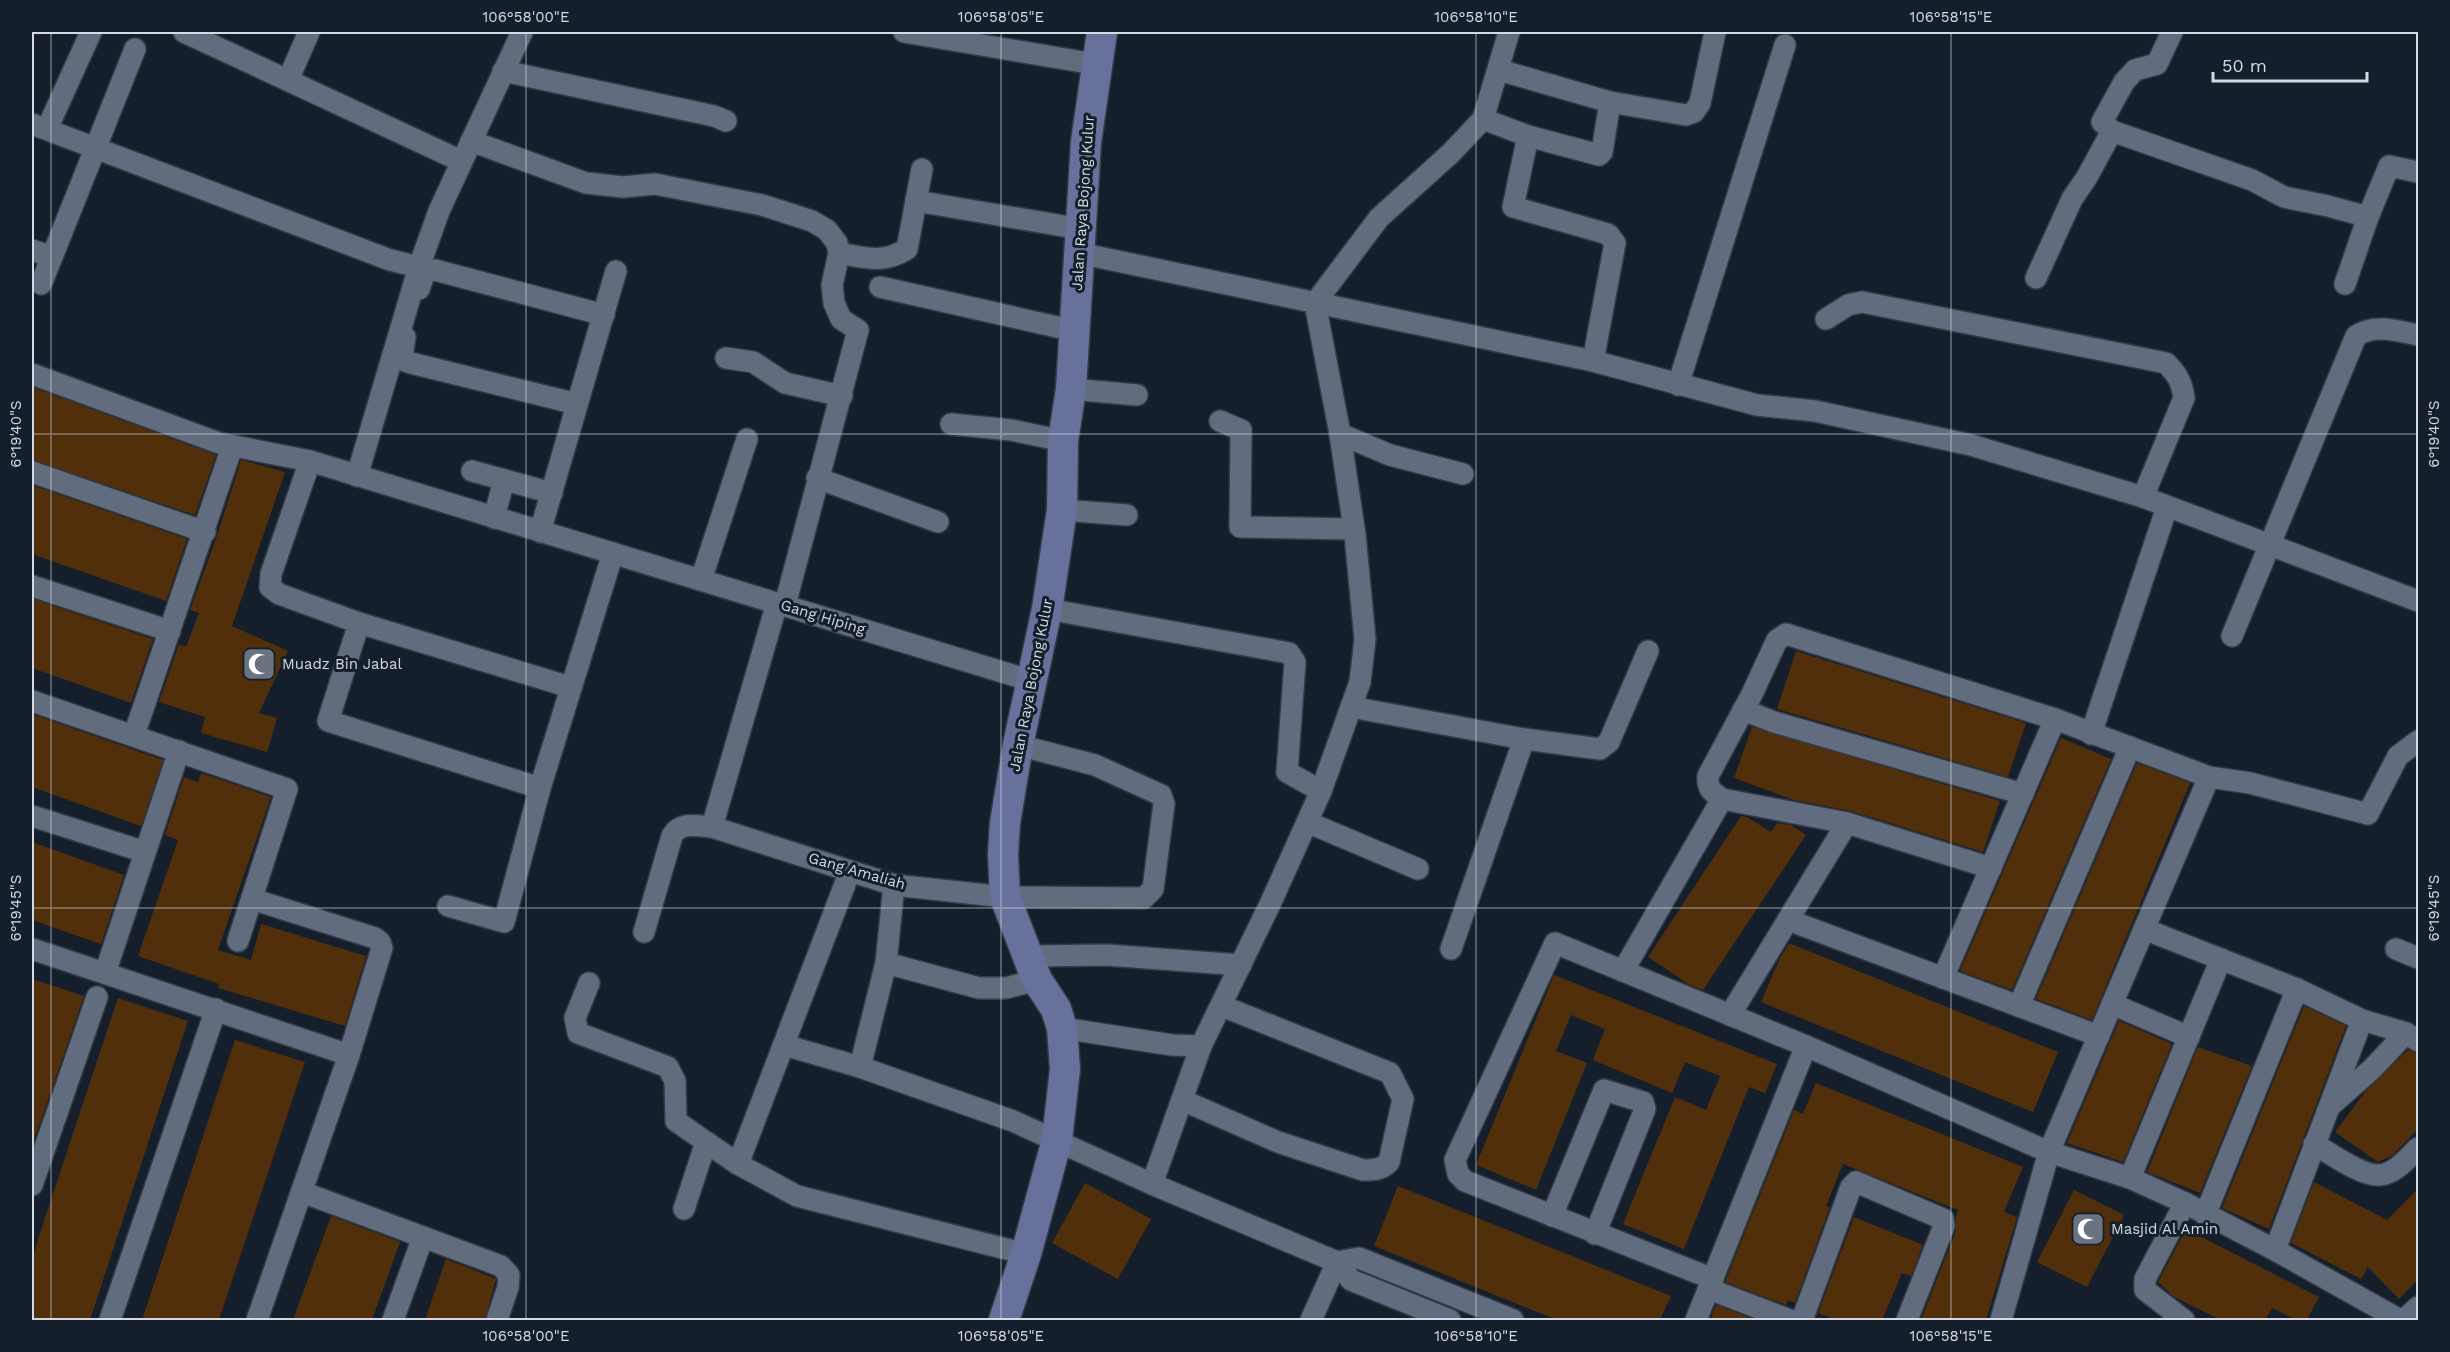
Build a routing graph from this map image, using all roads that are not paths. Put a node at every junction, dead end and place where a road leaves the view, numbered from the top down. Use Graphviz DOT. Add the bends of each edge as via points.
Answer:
graph roads {
  1 [pos="91,32"];
  2 [pos="183,32"];
  3 [pos="309,32"];
  4 [pos="522,32"];
  5 [pos="904,32"];
  6 [pos="1102,32"];
  7 [pos="1509,32"];
  8 [pos="1715,32"];
  9 [pos="2172,32"];
  10 [pos="927,33"];
  11 [pos="1785,45"];
  12 [pos="135,49"];
  13 [pos="1095,64"];
  14 [pos="1499,70"];
  15 [pos="503,71"];
  16 [pos="288,80"];
  17 [pos="1610,102"];
  18 [pos="1483,119"];
  19 [pos="726,121"];
  20 [pos="39,126"];
  21 [pos="2112,131"];
  22 [pos="1528,136"];
  23 [pos="471,141"];
  24 [pos="96,147"];
  25 [pos="461,161"];
  26 [pos="922,169"];
  27 [pos="2418,172"];
  28 [pos="916,201"];
  29 [pos="2368,217"];
  30 [pos="1080,241"];
  31 [pos="32,250"];
  32 [pos="839,253"];
  33 [pos="52,257"];
  34 [pos="419,267"];
  35 [pos="616,271"];
  36 [pos="2036,278"];
  37 [pos="41,284"];
  38 [pos="2345,284"];
  39 [pos="880,286"];
  40 [pos="1315,303"];
  41 [pos="604,315"];
  42 [pos="1826,319"];
  43 [pos="1075,331"];
  44 [pos="2418,335"];
  45 [pos="726,358"];
  46 [pos="1593,361"];
  47 [pos="32,374"];
  48 [pos="1678,385"];
  49 [pos="1071,389"];
  50 [pos="1137,394"];
  51 [pos="842,396"];
  52 [pos="577,404"];
  53 [pos="1220,421"];
  54 [pos="951,424"];
  55 [pos="1340,434"];
  56 [pos="747,439"];
  57 [pos="1063,441"];
  58 [pos="232,447"];
  59 [pos="310,461"];
  60 [pos="472,471"];
  61 [pos="32,472"];
  62 [pos="1463,474"];
  63 [pos="357,476"];
  64 [pos="817,478"];
  65 [pos="504,480"];
  66 [pos="552,493"];
  67 [pos="2143,497"];
  68 [pos="2167,507"];
  69 [pos="1062,510"];
  70 [pos="1127,515"];
  71 [pos="494,518"];
  72 [pos="938,522"];
  73 [pos="1354,529"];
  74 [pos="205,532"];
  75 [pos="540,532"];
  76 [pos="2271,546"];
  77 [pos="613,554"];
  78 [pos="701,580"];
  79 [pos="32,586"];
  80 [pos="2418,601"];
  81 [pos="781,604"];
  82 [pos="1047,609"];
  83 [pos="359,623"];
  84 [pos="170,631"];
  85 [pos="2232,636"];
  86 [pos="1648,651"];
  87 [pos="1032,681"];
  88 [pos="570,687"];
  89 [pos="32,701"];
  90 [pos="1351,707"];
  91 [pos="1743,710"];
  92 [pos="2055,719"];
  93 [pos="2091,734"];
  94 [pos="134,735"];
  95 [pos="1524,739"];
  96 [pos="2418,741"];
  97 [pos="1018,745"];
  98 [pos="2130,747"];
  99 [pos="179,751"];
  100 [pos="2209,777"];
  101 [pos="540,788"];
  102 [pos="1321,791"];
  103 [pos="2022,794"];
  104 [pos="1722,799"];
  105 [pos="32,816"];
  106 [pos="1307,822"];
  107 [pos="1847,823"];
  108 [pos="712,827"];
  109 [pos="145,852"];
  110 [pos="1991,868"];
  111 [pos="1418,869"];
  112 [pos="849,871"];
  113 [pos="894,885"];
  114 [pos="1005,897"];
  115 [pos="252,899"];
  116 [pos="448,906"];
  117 [pos="1788,920"];
  118 [pos="2144,929"];
  119 [pos="644,932"];
  120 [pos="238,941"];
  121 [pos="32,949"];
  122 [pos="1451,949"];
  123 [pos="2396,949"];
  124 [pos="2418,958"];
  125 [pos="2221,959"];
  126 [pos="886,963"];
  127 [pos="1241,965"];
  128 [pos="1032,968"];
  129 [pos="105,972"];
  130 [pos="1623,972"];
  131 [pos="1943,978"];
  132 [pos="589,983"];
  133 [pos="2297,989"];
  134 [pos="97,997"];
  135 [pos="2112,1004"];
  136 [pos="1222,1006"];
  137 [pos="2019,1006"];
  138 [pos="216,1009"];
  139 [pos="1730,1015"];
  140 [pos="2362,1020"];
  141 [pos="1062,1028"];
  142 [pos="2099,1036"];
  143 [pos="2189,1037"];
  144 [pos="2412,1037"];
  145 [pos="783,1045"];
  146 [pos="1201,1046"];
  147 [pos="1806,1046"];
  148 [pos="349,1054"];
  149 [pos="860,1066"];
  150 [pos="1182,1100"];
  151 [pos="2330,1107"];
  152 [pos="1057,1140"];
  153 [pos="706,1142"];
  154 [pos="2314,1144"];
  155 [pos="2418,1148"];
  156 [pos="2049,1152"];
  157 [pos="738,1164"];
  158 [pos="2130,1178"];
  159 [pos="1152,1184"];
  160 [pos="32,1185"];
  161 [pos="302,1192"];
  162 [pos="2185,1203"];
  163 [pos="684,1209"];
  164 [pos="2205,1215"];
  165 [pos="1552,1216"];
  166 [pos="1595,1234"];
  167 [pos="423,1237"];
  168 [pos="2275,1250"];
  169 [pos="1026,1254"];
  170 [pos="1337,1262"];
  171 [pos="1711,1284"];
  172 [pos="2418,1307"];
  173 [pos="110,1320"];
  174 [pos="257,1320"];
  175 [pos="393,1320"];
  176 [pos="497,1320"];
  177 [pos="1004,1320"];
  178 [pos="1311,1320"];
  179 [pos="1450,1320"];
  180 [pos="1513,1320"];
  181 [pos="1696,1320"];
  182 [pos="1790,1320"];
  183 [pos="1802,1320"];
  184 [pos="1907,1320"];
  185 [pos="2001,1320"];
  186 [pos="2184,1320"];
  187 [pos="2402,1320"];
  1 -- 20 [label="street"];
  2 -- 16 [label="street"];
  3 -- 16 [label="street"];
  4 -- 15 [label="street"];
  5 -- 10 [label="street"];
  6 -- 13 [label="main road, Jalan Raya Bojong Kulur"];
  7 -- 14 [label="street"];
  8 -- 17 [label="street" via="1700,103 1694,112 1686,115"];
  9 -- 21 [label="street" via="2157,64 2135,70 2124,82 2102,122"];
  10 -- 13 [label="street"];
  11 -- 48 [label="street"];
  12 -- 24 [label="street"];
  13 -- 30 [label="main road, Jalan Raya Bojong Kulur"];
  14 -- 17 [label="street"];
  14 -- 18 [label="street"];
  15 -- 19 [label="street"];
  15 -- 23 [label="street"];
  16 -- 25 [label="street"];
  17 -- 22 [label="street" via="1599,155"];
  18 -- 22 [label="street"];
  18 -- 40 [label="street" via="1379,218"];
  20 -- 24 [label="street"];
  21 -- 29 [label="street" via="2252,180 2284,197"];
  21 -- 36 [label="street" via="2072,199"];
  22 -- 46 [label="street" via="1513,207 1608,234 1615,243"];
  23 -- 25 [label="street"];
  23 -- 32 [label="street" via="586,183 623,187 655,184 812,220 827,230"];
  24 -- 33 [label="street"];
  24 -- 34 [label="street" via="390,260"];
  25 -- 34 [label="street"];
  26 -- 28 [label="street"];
  27 -- 29 [label="street" via="2389,166"];
  28 -- 30 [label="street"];
  28 -- 32 [label="street" via="907,249 893,258"];
  29 -- 38 [label="street"];
  30 -- 40 [label="street"];
  30 -- 43 [label="main road, Jalan Raya Bojong Kulur"];
  31 -- 33 [label="street"];
  32 -- 51 [label="street" via="832,285 834,303 841,319 858,330"];
  33 -- 37 [label="street"];
  34 -- 63 [label="street"];
  35 -- 41 [label="street"];
  39 -- 43 [label="street"];
  40 -- 46 [label="street"];
  40 -- 55 [label="street"];
  41 -- 52 [label="street"];
  41 -- 52 [label="street" via="435,270 430,269 423,276 401,351 405,361"];
  42 -- 67 [label="street" via="1848,305 1862,302 2166,363 2177,374 2184,398"];
  43 -- 49 [label="main road, Jalan Raya Bojong Kulur"];
  44 -- 76 [label="street" via="2385,328 2356,336"];
  45 -- 51 [label="street" via="753,362 785,383"];
  46 -- 48 [label="street"];
  47 -- 58 [label="street, Gang Hiping"];
  48 -- 67 [label="street" via="1758,405 1815,411 1971,445"];
  49 -- 50 [label="street"];
  49 -- 57 [label="main road, Jalan Raya Bojong Kulur"];
  51 -- 64 [label="street"];
  52 -- 66 [label="street"];
  53 -- 73 [label="street" via="1241,430 1240,527"];
  54 -- 57 [label="street" via="1011,430"];
  55 -- 62 [label="street" via="1390,455"];
  55 -- 73 [label="street"];
  56 -- 78 [label="street"];
  57 -- 69 [label="main road, Jalan Raya Bojong Kulur"];
  58 -- 59 [label="street, Gang Hiping"];
  58 -- 74 [label="street"];
  59 -- 63 [label="street, Gang Hiping"];
  59 -- 83 [label="street" via="270,587 279,594"];
  60 -- 65 [label="street"];
  61 -- 74 [label="street"];
  63 -- 71 [label="street, Gang Hiping"];
  64 -- 72 [label="street"];
  64 -- 81 [label="street"];
  65 -- 66 [label="street"];
  65 -- 71 [label="street"];
  66 -- 75 [label="street"];
  67 -- 68 [label="street"];
  68 -- 76 [label="street"];
  68 -- 93 [label="street"];
  69 -- 70 [label="street"];
  69 -- 82 [label="main road, Jalan Raya Bojong Kulur"];
  71 -- 75 [label="street, Gang Hiping"];
  73 -- 90 [label="street" via="1365,639 1360,682"];
  74 -- 84 [label="street"];
  75 -- 77 [label="street, Gang Hiping"];
  76 -- 80 [label="street"];
  76 -- 85 [label="street"];
  77 -- 78 [label="street, Gang Hiping"];
  77 -- 88 [label="street"];
  78 -- 81 [label="street, Gang Hiping"];
  79 -- 84 [label="street"];
  81 -- 87 [label="street, Gang Hiping"];
  81 -- 108 [label="street"];
  82 -- 87 [label="main road, Jalan Raya Bojong Kulur"];
  82 -- 102 [label="street" via="1289,653 1295,662 1287,772"];
  83 -- 88 [label="street"];
  83 -- 101 [label="street" via="328,721"];
  84 -- 94 [label="street"];
  86 -- 95 [label="street" via="1609,742 1600,749"];
  87 -- 97 [label="main road, Jalan Raya Bojong Kulur"];
  88 -- 101 [label="street"];
  89 -- 94 [label="street"];
  90 -- 95 [label="street"];
  90 -- 102 [label="street"];
  91 -- 92 [label="street" via="1777,640 1791,634"];
  91 -- 103 [label="street"];
  91 -- 104 [label="street" via="1708,776 1710,791"];
  92 -- 93 [label="street"];
  92 -- 103 [label="street"];
  93 -- 98 [label="street"];
  94 -- 99 [label="street"];
  95 -- 122 [label="street"];
  96 -- 100 [label="street" via="2398,756 2368,814 2250,783"];
  97 -- 114 [label="main road, Jalan Raya Bojong Kulur" via="1005,823"];
  97 -- 114 [label="street, Gang Amaliah" via="1095,765 1161,795 1164,804 1152,889 1146,896"];
  98 -- 100 [label="street"];
  98 -- 137 [label="street"];
  99 -- 109 [label="street"];
  99 -- 115 [label="street" via="287,789"];
  100 -- 118 [label="street"];
  101 -- 116 [label="street" via="504,922"];
  102 -- 106 [label="street"];
  103 -- 110 [label="street"];
  104 -- 107 [label="street"];
  104 -- 130 [label="street"];
  105 -- 109 [label="street"];
  106 -- 111 [label="street"];
  106 -- 127 [label="street"];
  107 -- 110 [label="street"];
  107 -- 117 [label="street"];
  108 -- 112 [label="street, Gang Amaliah"];
  108 -- 119 [label="street" via="688,826 675,831"];
  109 -- 129 [label="street"];
  110 -- 131 [label="street"];
  112 -- 113 [label="street, Gang Amaliah"];
  112 -- 145 [label="street"];
  113 -- 114 [label="street, Gang Amaliah"];
  113 -- 126 [label="street"];
  114 -- 128 [label="main road, Jalan Raya Bojong Kulur"];
  115 -- 120 [label="street"];
  115 -- 148 [label="street" via="380,942 382,948"];
  117 -- 131 [label="street"];
  117 -- 139 [label="street"];
  118 -- 125 [label="street"];
  118 -- 135 [label="street"];
  121 -- 129 [label="street"];
  123 -- 124 [label="street"];
  125 -- 133 [label="street"];
  125 -- 143 [label="street"];
  126 -- 128 [label="street" via="979,988 1006,988"];
  126 -- 149 [label="street"];
  127 -- 128 [label="street" via="1107,956"];
  127 -- 136 [label="street"];
  128 -- 141 [label="main road, Jalan Raya Bojong Kulur"];
  129 -- 138 [label="street"];
  130 -- 139 [label="street"];
  130 -- 165 [label="street" via="1558,943 1553,945 1455,1160 1455,1168 1466,1181"];
  131 -- 137 [label="street"];
  132 -- 153 [label="street" via="575,1018 578,1033 668,1067 675,1081 676,1120"];
  133 -- 140 [label="street"];
  133 -- 164 [label="street"];
  134 -- 160 [label="street"];
  135 -- 142 [label="street"];
  135 -- 143 [label="street"];
  136 -- 146 [label="street"];
  136 -- 150 [label="street" via="1390,1073 1402,1099 1389,1162 1383,1168 1363,1170 1278,1142"];
  137 -- 142 [label="street"];
  138 -- 148 [label="street"];
  138 -- 173 [label="street"];
  139 -- 147 [label="street"];
  140 -- 144 [label="street"];
  140 -- 151 [label="street"];
  141 -- 146 [label="street"];
  141 -- 152 [label="main road, Jalan Raya Bojong Kulur" via="1065,1069"];
  142 -- 156 [label="street"];
  143 -- 158 [label="street"];
  144 -- 151 [label="street"];
  145 -- 149 [label="street"];
  145 -- 157 [label="street"];
  146 -- 150 [label="street"];
  147 -- 156 [label="street"];
  147 -- 171 [label="street"];
  148 -- 161 [label="street"];
  149 -- 152 [label="street"];
  150 -- 159 [label="street"];
  151 -- 154 [label="street"];
  152 -- 159 [label="street"];
  152 -- 169 [label="main road, Jalan Raya Bojong Kulur"];
  153 -- 157 [label="street"];
  153 -- 163 [label="street"];
  154 -- 155 [label="street" via="2361,1170 2379,1175 2400,1165"];
  154 -- 168 [label="street"];
  156 -- 158 [label="street"];
  156 -- 185 [label="street"];
  157 -- 169 [label="street" via="796,1196"];
  158 -- 162 [label="street"];
  159 -- 170 [label="street"];
  161 -- 167 [label="street"];
  161 -- 174 [label="street"];
  162 -- 164 [label="street"];
  162 -- 186 [label="street" via="2145,1279 2145,1290"];
  164 -- 168 [label="street"];
  165 -- 166 [label="street"];
  165 -- 166 [label="street" via="1604,1090 1642,1102 1645,1108"];
  166 -- 171 [label="street"];
  167 -- 175 [label="street"];
  167 -- 176 [label="street" via="501,1266 508,1275 508,1287"];
  168 -- 187 [label="street"];
  169 -- 177 [label="main road, Jalan Raya Bojong Kulur"];
  170 -- 178 [label="street"];
  170 -- 179 [label="street" via="1351,1280"];
  170 -- 180 [label="street" via="1359,1258"];
  171 -- 181 [label="street"];
  171 -- 182 [label="street"];
  172 -- 187 [label="street"];
  183 -- 184 [label="street" via="1856,1182 1943,1219 1944,1226"];
}
